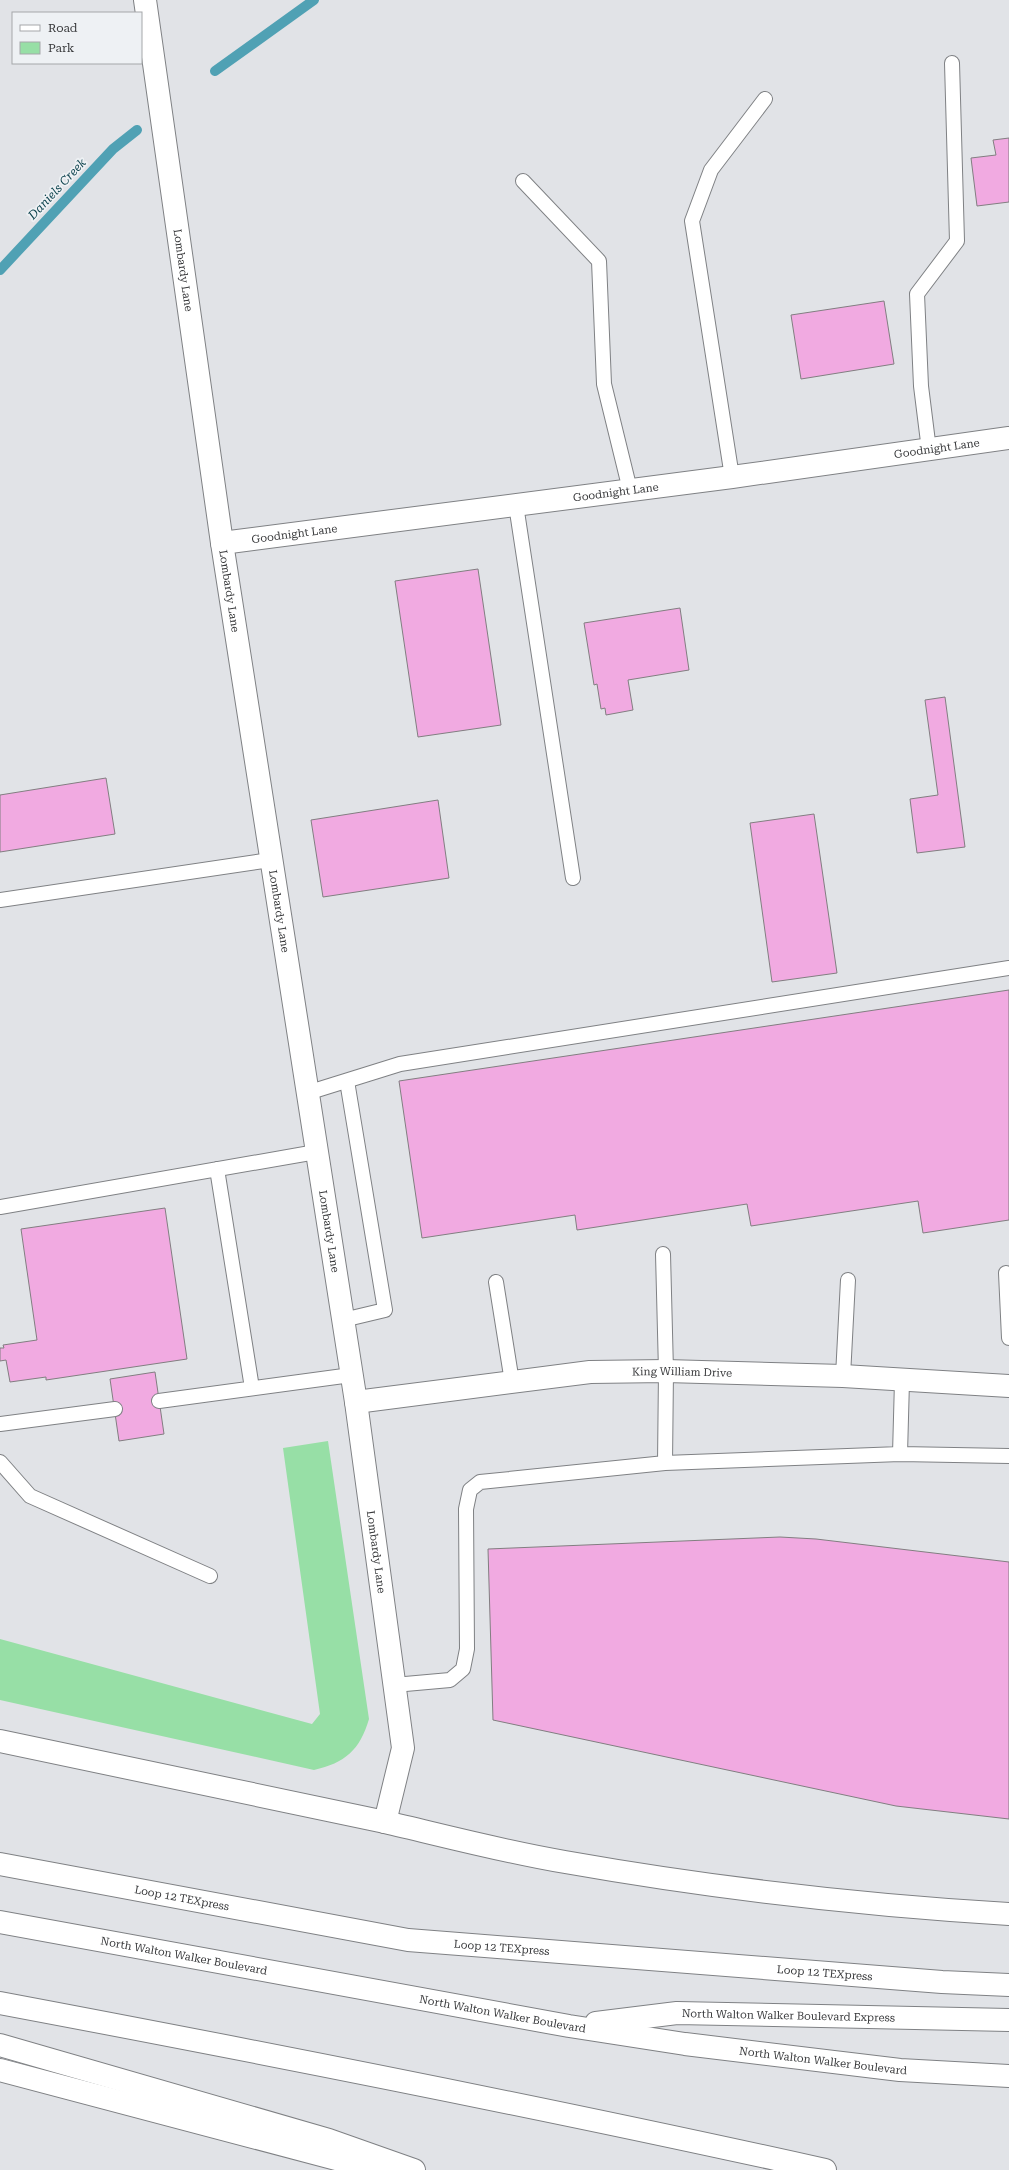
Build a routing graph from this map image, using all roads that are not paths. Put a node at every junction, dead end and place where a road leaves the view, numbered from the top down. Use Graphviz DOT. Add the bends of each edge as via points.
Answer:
graph roads {
  1 [pos="145,0"];
  2 [pos="952,63"];
  3 [pos="765,99"];
  4 [pos="523,181"];
  5 [pos="1009,438"];
  6 [pos="929,450"];
  7 [pos="732,477"];
  8 [pos="630,490"];
  9 [pos="516,505"];
  10 [pos="222,543"];
  11 [pos="270,860"];
  12 [pos="573,878"];
  13 [pos="0,900"];
  14 [pos="1009,968"];
  15 [pos="346,1080"];
  16 [pos="307,1093"];
  17 [pos="316,1152"];
  18 [pos="217,1169"];
  19 [pos="0,1207"];
  20 [pos="663,1254"];
  21 [pos="1006,1273"];
  22 [pos="848,1280"];
  23 [pos="496,1282"];
  24 [pos="343,1320"];
  25 [pos="1009,1338"];
  26 [pos="666,1371"];
  27 [pos="351,1375"];
  28 [pos="843,1376"];
  29 [pos="902,1381"];
  30 [pos="512,1382"];
  31 [pos="1009,1386"];
  32 [pos="252,1388"];
  33 [pos="159,1401"];
  34 [pos="356,1402"];
  35 [pos="115,1409"];
  36 [pos="0,1424"];
  37 [pos="900,1454"];
  38 [pos="1009,1456"];
  39 [pos="0,1462"];
  40 [pos="665,1464"];
  41 [pos="210,1576"];
  42 [pos="394,1685"];
  43 [pos="0,1741"];
  44 [pos="385,1822"];
  45 [pos="0,1864"];
  46 [pos="1009,1914"];
  47 [pos="0,1922"];
  48 [pos="1009,1985"];
  49 [pos="0,2003"];
  50 [pos="1009,2020"];
  51 [pos="569,2026"];
  52 [pos="0,2045"];
  53 [pos="0,2070"];
  54 [pos="1009,2076"];
  55 [pos="376,2170"];
  56 [pos="414,2170"];
  57 [pos="826,2170"];
  1 -- 10 [label="main road, Lombardy Lane"];
  2 -- 6 [label="lane" via="957,241 917,294 921,386"];
  3 -- 7 [label="lane" via="711,170 692,221"];
  4 -- 8 [label="lane" via="599,261 604,384"];
  5 -- 6 [label="main road, Goodnight Lane"];
  6 -- 7 [label="main road, Goodnight Lane"];
  7 -- 8 [label="main road, Goodnight Lane"];
  8 -- 9 [label="main road, Goodnight Lane"];
  9 -- 10 [label="main road, Goodnight Lane"];
  9 -- 12 [label="lane"];
  10 -- 11 [label="main road, Lombardy Lane"];
  11 -- 13 [label="lane"];
  11 -- 16 [label="main road, Lombardy Lane"];
  14 -- 15 [label="lane" via="400,1064"];
  15 -- 16 [label="lane"];
  15 -- 24 [label="lane" via="385,1310"];
  16 -- 17 [label="main road, Lombardy Lane"];
  17 -- 18 [label="lane"];
  17 -- 24 [label="main road, Lombardy Lane"];
  18 -- 19 [label="lane"];
  18 -- 32 [label="lane"];
  20 -- 26 [label="lane"];
  21 -- 25 [label="lane"];
  22 -- 28 [label="lane"];
  23 -- 30 [label="lane"];
  24 -- 27 [label="main road, Lombardy Lane"];
  26 -- 28 [label="main road, King William Drive"];
  26 -- 30 [label="main road, King William Drive" via="590,1372"];
  26 -- 40 [label="lane"];
  27 -- 32 [label="lane"];
  27 -- 34 [label="main road, Lombardy Lane"];
  28 -- 29 [label="main road, King William Drive"];
  29 -- 31 [label="main road, King William Drive"];
  29 -- 37 [label="lane"];
  30 -- 34 [label="main road, King William Drive"];
  32 -- 33 [label="lane"];
  34 -- 42 [label="main road, Lombardy Lane"];
  35 -- 36 [label="lane"];
  37 -- 38 [label="lane"];
  37 -- 40 [label="lane"];
  39 -- 41 [label="lane" via="30,1496"];
  40 -- 42 [label="lane" via="480,1482 470,1490 466,1509 467,1649 463,1669 450,1680"];
  42 -- 44 [label="main road, Lombardy Lane" via="402,1748"];
  43 -- 44 [label="main road"];
  44 -- 46 [label="main road" via="563,1862 762,1892"];
  45 -- 48 [label="main road, Loop 12 TEXpress" via="408,1940 942,1982"];
  47 -- 51 [label="main road, North Walton Walker Boulevard"];
  49 -- 57 [label="main road" via="613,2123"];
  50 -- 51 [label="main road, North Walton Walker Boulevard Express" via="677,2012"];
  51 -- 54 [label="main road, North Walton Walker Boulevard" via="685,2044 900,2070"];
  52 -- 56 [label="main road" via="329,2140"];
  53 -- 55 [label="main road"];
}
